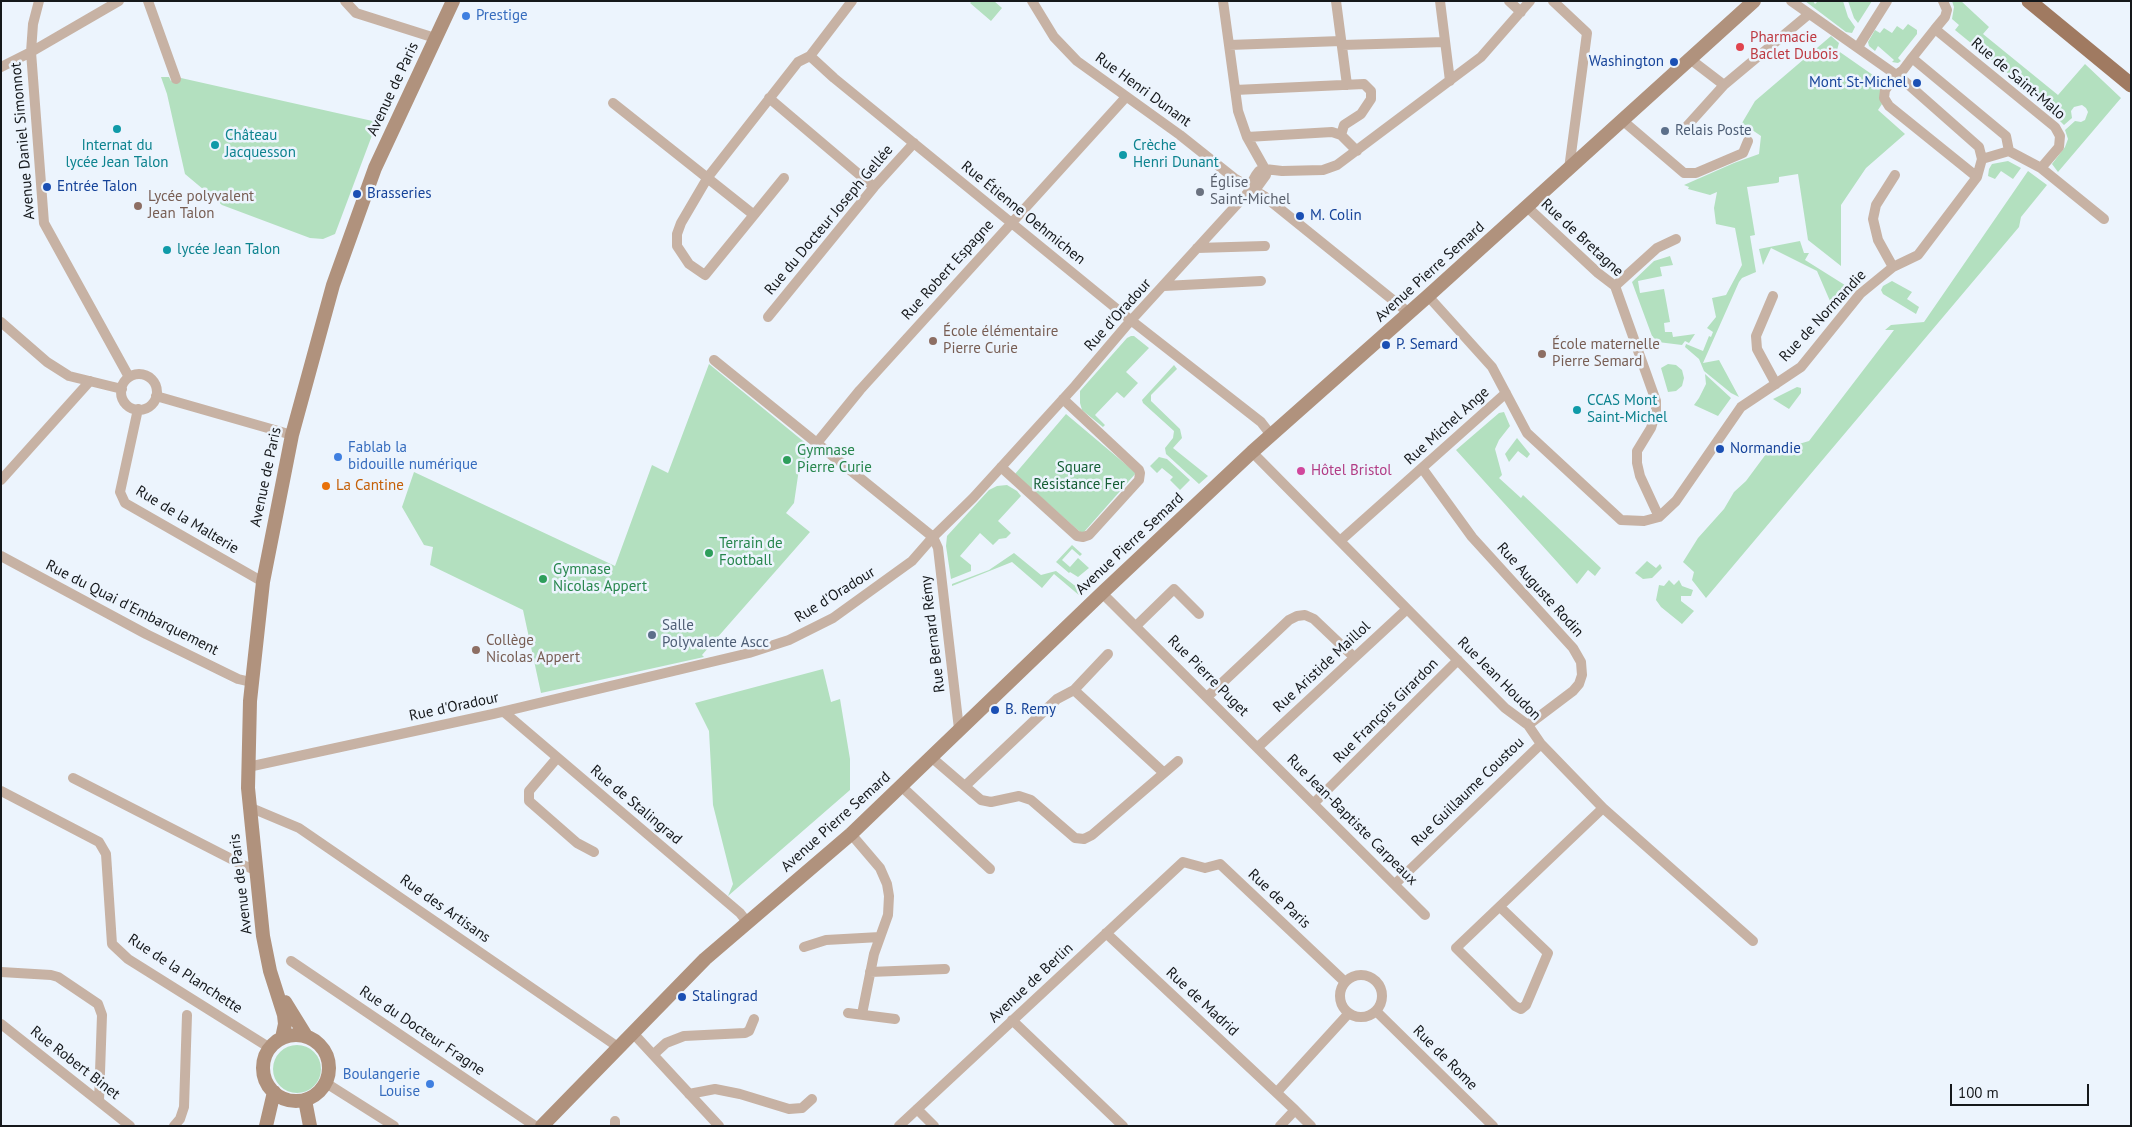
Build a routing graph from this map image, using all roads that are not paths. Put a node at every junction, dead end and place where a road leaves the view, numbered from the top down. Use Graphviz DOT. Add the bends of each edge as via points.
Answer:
graph roads {
  1 [pos="39,1"];
  2 [pos="119,1"];
  3 [pos="148,1"];
  4 [pos="345,1"];
  5 [pos="453,1"];
  6 [pos="852,1"];
  7 [pos="1032,1"];
  8 [pos="1223,1"];
  9 [pos="1336,1"];
  10 [pos="1440,1"];
  11 [pos="1509,1"];
  12 [pos="1530,1"];
  13 [pos="1553,1"];
  14 [pos="1754,1"];
  15 [pos="1792,1"];
  16 [pos="1887,1"];
  17 [pos="1943,1"];
  18 [pos="2030,3"];
  19 [pos="1521,12"];
  20 [pos="1809,14"];
  21 [pos="1935,30"];
  22 [pos="435,38"];
  23 [pos="1445,42"];
  24 [pos="1341,43"];
  25 [pos="1229,45"];
  26 [pos="1858,47"];
  27 [pos="32,52"];
  28 [pos="810,56"];
  29 [pos="1912,58"];
  30 [pos="1690,59"];
  31 [pos="1,67"];
  32 [pos="1896,74"];
  33 [pos="176,79"];
  34 [pos="1450,81"];
  35 [pos="1347,85"];
  36 [pos="1724,85"];
  37 [pos="2130,85"];
  38 [pos="1235,90"];
  39 [pos="1126,97"];
  40 [pos="769,98"];
  41 [pos="613,103"];
  42 [pos="1622,120"];
  43 [pos="1688,126"];
  44 [pos="1341,135"];
  45 [pos="1248,137"];
  46 [pos="1748,141"];
  47 [pos="914,142"];
  48 [pos="1357,151"];
  49 [pos="2008,152"];
  50 [pos="1982,159"];
  51 [pos="2041,168"];
  52 [pos="1265,169"];
  53 [pos="1568,169"];
  54 [pos="1895,175"];
  55 [pos="708,177"];
  56 [pos="1977,177"];
  57 [pos="784,178"];
  58 [pos="874,187"];
  59 [pos="1252,188"];
  60 [pos="1526,206"];
  61 [pos="754,216"];
  62 [pos="2104,219"];
  63 [pos="1011,222"];
  64 [pos="1676,239"];
  65 [pos="1265,246"];
  66 [pos="1197,248"];
  67 [pos="1893,267"];
  68 [pos="1261,281"];
  69 [pos="1164,286"];
  70 [pos="1615,286"];
  71 [pos="1428,296"];
  72 [pos="1774,296"];
  73 [pos="1409,313"];
  74 [pos="768,317"];
  75 [pos="1131,320"];
  76 [pos="1,322"];
  77 [pos="714,360"];
  78 [pos="129,377"];
  79 [pos="90,381"];
  80 [pos="1776,384"];
  81 [pos="122,389"];
  82 [pos="1506,393"];
  83 [pos="156,396"];
  84 [pos="1063,399"];
  85 [pos="138,409"];
  86 [pos="292,434"];
  87 [pos="1271,435"];
  88 [pos="816,444"];
  89 [pos="1252,452"];
  90 [pos="1002,467"];
  91 [pos="1422,468"];
  92 [pos="1,480"];
  93 [pos="1659,517"];
  94 [pos="932,537"];
  95 [pos="1340,541"];
  96 [pos="1,556"];
  97 [pos="263,582"];
  98 [pos="1102,592"];
  99 [pos="1407,608"];
  100 [pos="1199,614"];
  101 [pos="1136,626"];
  102 [pos="1108,654"];
  103 [pos="1354,657"];
  104 [pos="1458,660"];
  105 [pos="251,682"];
  106 [pos="1074,690"];
  107 [pos="1208,697"];
  108 [pos="504,712"];
  109 [pos="1528,725"];
  110 [pos="959,729"];
  111 [pos="1541,744"];
  112 [pos="1258,747"];
  113 [pos="931,757"];
  114 [pos="557,758"];
  115 [pos="1178,761"];
  116 [pos="248,767"];
  117 [pos="1164,773"];
  118 [pos="73,778"];
  119 [pos="901,786"];
  120 [pos="965,786"];
  121 [pos="1,791"];
  122 [pos="1314,803"];
  123 [pos="249,807"];
  124 [pos="1603,808"];
  125 [pos="851,834"];
  126 [pos="594,852"];
  127 [pos="1183,862"];
  128 [pos="990,869"];
  129 [pos="255,870"];
  130 [pos="1395,884"];
  131 [pos="1500,907"];
  132 [pos="1425,914"];
  133 [pos="747,922"];
  134 [pos="1106,933"];
  135 [pos="880,937"];
  136 [pos="1753,942"];
  137 [pos="804,947"];
  138 [pos="291,961"];
  139 [pos="945,969"];
  140 [pos="1,972"];
  141 [pos="870,972"];
  142 [pos="1345,982"];
  143 [pos="276,985"];
  144 [pos="1376,1011"];
  145 [pos="848,1013"];
  146 [pos="1349,1013"];
  147 [pos="862,1014"];
  148 [pos="187,1015"];
  149 [pos="754,1019"];
  150 [pos="895,1019"];
  151 [pos="1012,1020"];
  152 [pos="1,1024"];
  153 [pos="632,1032"];
  154 [pos="306,1036"];
  155 [pos="282,1038"];
  156 [pos="618,1047"];
  157 [pos="270,1048"];
  158 [pos="654,1054"];
  159 [pos="326,1083"];
  160 [pos="274,1092"];
  161 [pos="1277,1092"];
  162 [pos="689,1094"];
  163 [pos="812,1099"];
  164 [pos="99,1100"];
  165 [pos="305,1100"];
  166 [pos="917,1109"];
  167 [pos="1295,1110"];
  168 [pos="130,1126"];
  169 [pos="174,1126"];
  170 [pos="266,1126"];
  171 [pos="310,1126"];
  172 [pos="394,1126"];
  173 [pos="535,1126"];
  174 [pos="542,1126"];
  175 [pos="719,1126"];
  176 [pos="899,1126"];
  177 [pos="934,1126"];
  178 [pos="1123,1126"];
  179 [pos="1280,1126"];
  180 [pos="1311,1126"];
  181 [pos="1493,1126"];
  1 -- 27 [label="street, Avenue Daniel Simonnot" via="33,24"];
  2 -- 27 [label="street"];
  3 -- 33 [label="street"];
  4 -- 22 [label="street" via="356,13"];
  5 -- 22 [label="main road, Avenue de Paris"];
  6 -- 28 [label="street"];
  7 -- 39 [label="street, Rue Henri Dunant" via="1046,26 1069,54"];
  8 -- 25 [label="street"];
  9 -- 24 [label="street"];
  10 -- 23 [label="street"];
  11 -- 19 [label="street"];
  12 -- 19 [label="street"];
  13 -- 53 [label="street" via="1587,34"];
  14 -- 30 [label="main road, Avenue Pierre Semard"];
  15 -- 20 [label="street"];
  16 -- 26 [label="street"];
  17 -- 21 [label="street" via="1945,17"];
  18 -- 37 [label="main road"];
  19 -- 34 [label="street" via="1482,57"];
  20 -- 26 [label="street"];
  20 -- 36 [label="street"];
  21 -- 29 [label="street"];
  21 -- 51 [label="street, Rue de Saint-Malo" via="2055,127 2060,136 2059,147"];
  22 -- 86 [label="main road, Avenue de Paris" via="389,136 358,214 322,322"];
  23 -- 24 [label="street"];
  23 -- 34 [label="street"];
  24 -- 25 [label="street"];
  24 -- 35 [label="street"];
  25 -- 38 [label="street"];
  26 -- 32 [label="street"];
  27 -- 31 [label="street"];
  27 -- 78 [label="street, Avenue Daniel Simonnot" via="44,223"];
  28 -- 40 [label="street" via="798,62"];
  28 -- 47 [label="street, Rue Étienne Oehmichen"];
  29 -- 32 [label="street"];
  29 -- 49 [label="street" via="2006,136"];
  30 -- 36 [label="street"];
  30 -- 42 [label="main road, Avenue Pierre Semard"];
  32 -- 50 [label="street" via="1979,147"];
  32 -- 56 [label="street" via="1885,90 1884,98 1890,106"];
  34 -- 48 [label="street"];
  35 -- 38 [label="street"];
  35 -- 44 [label="street" via="1364,84 1370,90 1370,100 1361,114 1344,125"];
  36 -- 43 [label="street"];
  38 -- 45 [label="street" via="1238,111"];
  39 -- 59 [label="street, Rue Henri Dunant"];
  39 -- 63 [label="street, Rue Robert Espagne"];
  40 -- 55 [label="street"];
  40 -- 58 [label="street"];
  41 -- 55 [label="street"];
  42 -- 46 [label="street" via="1684,173 1696,173 1743,153"];
  42 -- 53 [label="main road, Avenue Pierre Semard"];
  44 -- 45 [label="street" via="1332,132"];
  44 -- 48 [label="street"];
  45 -- 52 [label="street"];
  47 -- 58 [label="street, Rue du Docteur Joseph Gellée"];
  47 -- 63 [label="street, Rue Étienne Oehmichen"];
  48 -- 52 [label="street" via="1323,170"];
  49 -- 50 [label="street"];
  49 -- 51 [label="street"];
  50 -- 56 [label="street, Rue de Normandie"];
  51 -- 62 [label="street"];
  52 -- 59 [label="street, Rue d'Oradour" via="1259,170"];
  53 -- 60 [label="main road, Avenue Pierre Semard"];
  54 -- 67 [label="street" via="1876,206 1873,219 1878,240"];
  55 -- 61 [label="street"];
  55 -- 61 [label="street" via="677,234 677,246 688,264 705,275"];
  56 -- 67 [label="street, Rue de Normandie" via="1918,255"];
  57 -- 61 [label="street"];
  58 -- 74 [label="street, Rue du Docteur Joseph Gellée"];
  59 -- 66 [label="street, Rue d'Oradour"];
  59 -- 73 [label="street, Rue Henri Dunant"];
  60 -- 70 [label="street, Rue de Bretagne"];
  60 -- 71 [label="main road, Avenue Pierre Semard"];
  63 -- 75 [label="street, Rue Étienne Oehmichen"];
  63 -- 88 [label="street, Rue Robert Espagne" via="860,390"];
  64 -- 70 [label="street" via="1657,248"];
  65 -- 66 [label="street"];
  66 -- 69 [label="street, Rue d'Oradour"];
  67 -- 80 [label="street, Rue de Normandie" via="1860,294 1801,367"];
  68 -- 69 [label="street"];
  69 -- 75 [label="street, Rue d'Oradour"];
  70 -- 93 [label="street, Rue de Bretagne" via="1656,401 1656,412 1638,451 1637,463"];
  71 -- 73 [label="main road, Avenue Pierre Semard"];
  71 -- 82 [label="street" via="1492,367"];
  72 -- 80 [label="street" via="1756,336 1757,348"];
  73 -- 87 [label="main road, Avenue Pierre Semard"];
  75 -- 84 [label="street, Rue d'Oradour"];
  75 -- 87 [label="street, Rue Étienne Oehmichen" via="1261,422"];
  76 -- 79 [label="street" via="47,362 69,376"];
  77 -- 88 [label="street"];
  78 -- 81 [label="street"];
  78 -- 83 [label="street" via="139,374 149,377 156,386"];
  79 -- 81 [label="street"];
  79 -- 92 [label="street"];
  80 -- 93 [label="street, Rue de Normandie" via="1741,407 1676,501"];
  81 -- 85 [label="street" via="127,405"];
  82 -- 91 [label="street, Rue Michel Ange"];
  82 -- 93 [label="street" via="1527,433 1621,520 1644,521"];
  83 -- 85 [label="street" via="149,406"];
  83 -- 86 [label="street"];
  84 -- 90 [label="street, Rue d'Oradour"];
  84 -- 90 [label="street" via="1139,470 1139,480 1089,535 1080,538"];
  85 -- 97 [label="street, Rue de la Malterie" via="120,492 125,503"];
  86 -- 97 [label="main road, Avenue de Paris"];
  87 -- 89 [label="main road, Avenue Pierre Semard"];
  88 -- 94 [label="street"];
  89 -- 95 [label="street, Rue Jean Houdon"];
  89 -- 98 [label="main road, Avenue Pierre Semard"];
  90 -- 94 [label="street, Rue d'Oradour"];
  91 -- 95 [label="street, Rue Michel Ange"];
  91 -- 109 [label="street, Rue Auguste Rodin" via="1472,537 1582,662 1582,675 1573,691"];
  94 -- 108 [label="street, Rue d'Oradour" via="912,561 877,588 833,618 789,640 681,670"];
  94 -- 110 [label="street, Rue Bernard Rémy" via="938,548"];
  95 -- 99 [label="street, Rue Jean Houdon"];
  96 -- 105 [label="street, Rue du Quai d'Embarquement" via="146,634 238,679"];
  97 -- 105 [label="main road, Avenue de Paris"];
  98 -- 101 [label="street, Rue Pierre Puget"];
  98 -- 110 [label="main road, Avenue Pierre Semard"];
  99 -- 103 [label="street, Rue Aristide Maillol"];
  99 -- 104 [label="street, Rue Jean Houdon"];
  100 -- 101 [label="street" via="1174,589"];
  101 -- 107 [label="street, Rue Pierre Puget"];
  102 -- 106 [label="street"];
  103 -- 107 [label="street" via="1314,619 1297,616"];
  103 -- 112 [label="street, Rue Aristide Maillol"];
  104 -- 109 [label="street, Rue Jean Houdon" via="1505,708"];
  104 -- 122 [label="street, Rue François Girardon"];
  105 -- 116 [label="main road, Avenue de Paris"];
  106 -- 117 [label="street"];
  106 -- 120 [label="street" via="1057,699"];
  107 -- 112 [label="street, Rue Pierre Puget"];
  108 -- 114 [label="street, Rue de Stalingrad"];
  108 -- 116 [label="street, Rue d'Oradour"];
  109 -- 111 [label="street, Rue Jean Houdon"];
  110 -- 113 [label="main road, Avenue Pierre Semard"];
  111 -- 124 [label="street, Rue Jean Houdon"];
  111 -- 130 [label="street, Rue Guillaume Coustou"];
  112 -- 122 [label="street, Rue Jean-Baptiste Carpeaux"];
  113 -- 119 [label="main road, Avenue Pierre Semard"];
  113 -- 120 [label="street"];
  114 -- 126 [label="street" via="528,791 529,801 577,843"];
  114 -- 133 [label="street, Rue de Stalingrad" via="740,912"];
  115 -- 117 [label="street"];
  116 -- 123 [label="main road, Avenue de Paris"];
  117 -- 120 [label="street" via="1084,839 1075,838 1031,800 1019,796 990,802 981,800"];
  118 -- 129 [label="street"];
  119 -- 125 [label="main road, Avenue Pierre Semard"];
  119 -- 128 [label="street"];
  121 -- 157 [label="street, Rue de la Planchette" via="99,842 106,854 112,944 128,959"];
  122 -- 130 [label="street, Rue Jean-Baptiste Carpeaux"];
  123 -- 129 [label="main road, Avenue de Paris"];
  123 -- 156 [label="street, Rue des Artisans" via="299,828"];
  124 -- 131 [label="street"];
  124 -- 136 [label="street, Rue Jean Houdon"];
  125 -- 133 [label="main road, Avenue Pierre Semard"];
  125 -- 135 [label="street" via="880,868 886,884 888,915"];
  127 -- 134 [label="street, Avenue de Berlin"];
  127 -- 142 [label="street, Rue de Paris" via="1205,868 1220,864"];
  129 -- 143 [label="main road, Avenue de Paris" via="265,944"];
  130 -- 132 [label="street, Rue Jean-Baptiste Carpeaux"];
  131 -- 131 [label="street" via="1548,953 1526,1005 1521,1009 1456,948"];
  133 -- 153 [label="main road, Avenue Pierre Semard" via="686,976"];
  134 -- 151 [label="street, Avenue de Berlin"];
  134 -- 161 [label="street, Rue de Madrid"];
  135 -- 137 [label="street" via="826,940"];
  135 -- 141 [label="street"];
  138 -- 173 [label="street, Rue du Docteur Fragne"];
  139 -- 141 [label="street"];
  140 -- 164 [label="street" via="58,977 98,1004 102,1015"];
  141 -- 147 [label="street"];
  142 -- 144 [label="street" via="1362,975 1377,982 1382,997"];
  142 -- 146 [label="street" via="1340,1000"];
  143 -- 154 [label="main road, Avenue de Paris"];
  143 -- 155 [label="main road, Avenue de Paris" via="284,1015"];
  144 -- 146 [label="street" via="1363,1017"];
  144 -- 181 [label="street, Rue de Rome"];
  145 -- 147 [label="street"];
  146 -- 161 [label="street"];
  147 -- 150 [label="street"];
  148 -- 169 [label="street" via="184,1107"];
  149 -- 158 [label="street" via="749,1032 684,1036 666,1043"];
  151 -- 166 [label="street, Avenue de Berlin"];
  151 -- 178 [label="street"];
  152 -- 164 [label="street, Rue Robert Binet"];
  153 -- 156 [label="main road, Avenue Pierre Semard"];
  153 -- 158 [label="street"];
  154 -- 155 [label="main road" via="298,1034"];
  154 -- 159 [label="main road" via="325,1051 329,1062"];
  155 -- 157 [label="main road"];
  156 -- 174 [label="main road, Avenue Pierre Semard"];
  157 -- 160 [label="main road" via="263,1066 264,1076"];
  158 -- 162 [label="street"];
  159 -- 165 [label="main road" via="314,1096"];
  159 -- 172 [label="street"];
  160 -- 165 [label="main road" via="285,1099"];
  160 -- 170 [label="main road"];
  161 -- 167 [label="street, Rue de Madrid"];
  162 -- 163 [label="street" via="715,1089 789,1109 802,1108"];
  162 -- 175 [label="street"];
  164 -- 168 [label="street, Rue Robert Binet"];
  165 -- 171 [label="main road"];
  166 -- 176 [label="street, Avenue de Berlin"];
  166 -- 177 [label="street"];
  167 -- 179 [label="street"];
  167 -- 180 [label="street, Rue de Madrid"];
}
